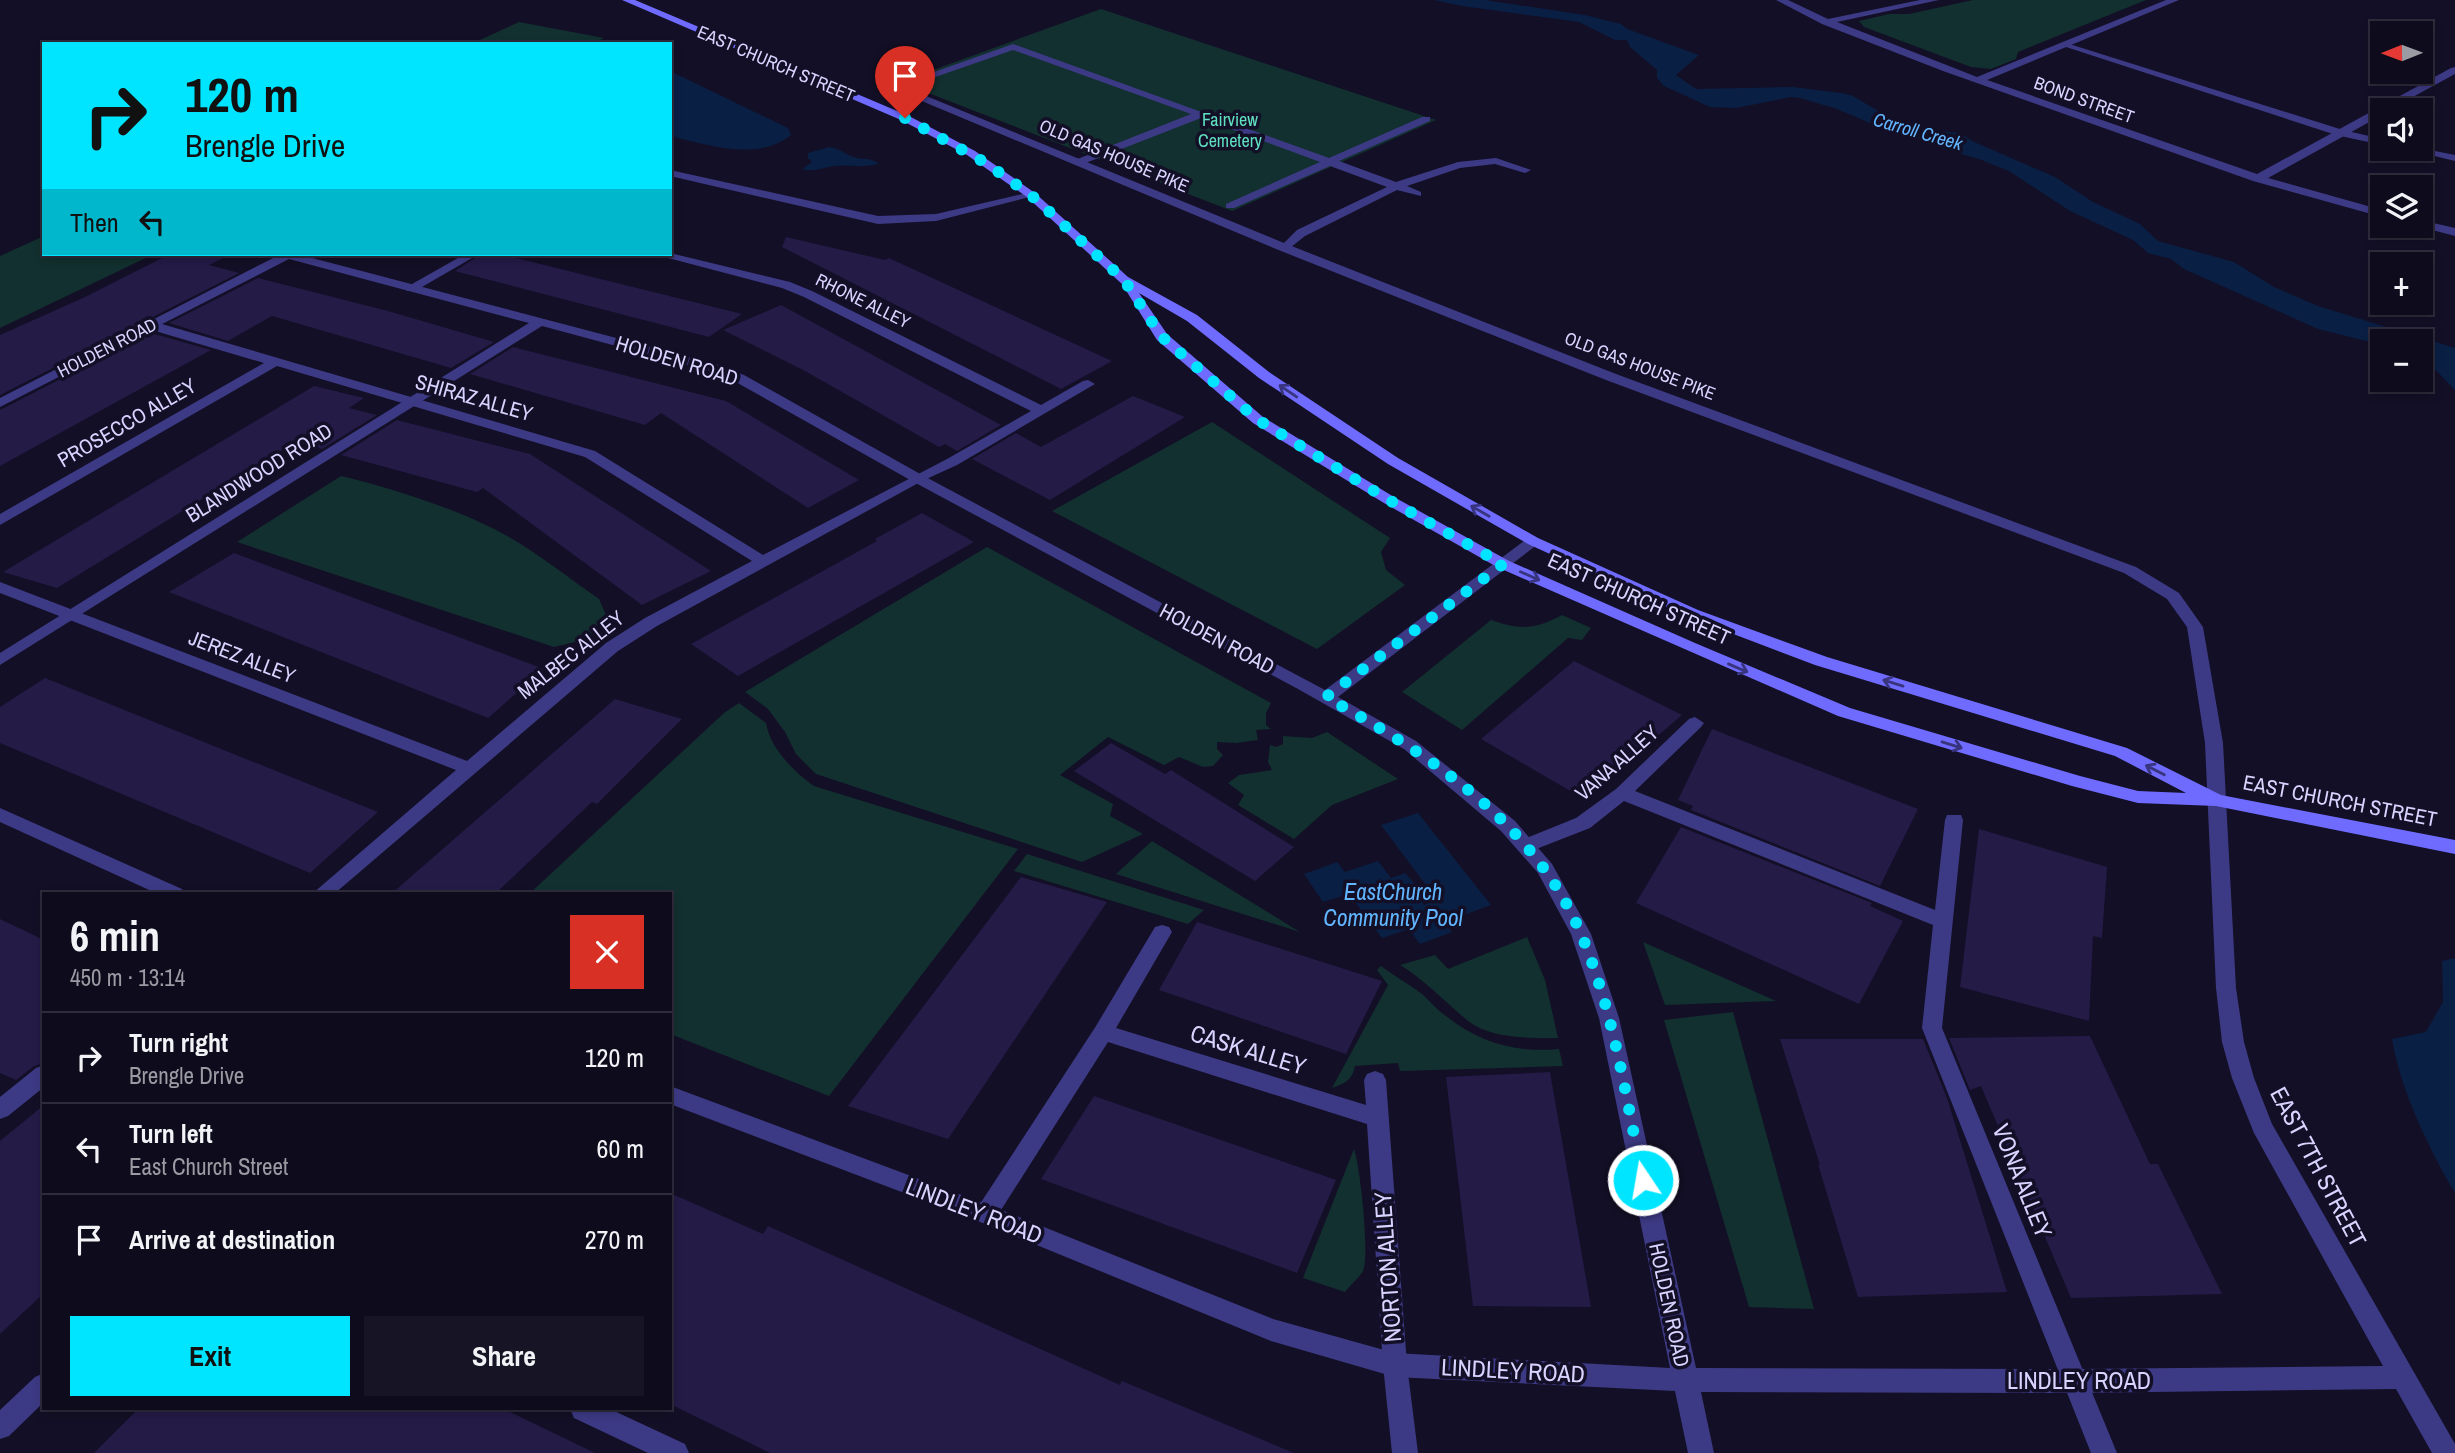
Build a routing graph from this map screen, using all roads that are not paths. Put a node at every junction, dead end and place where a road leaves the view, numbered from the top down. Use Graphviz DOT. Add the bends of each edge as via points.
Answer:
graph roads {
  1 [pos="627,0"];
  2 [pos="1781,0"];
  3 [pos="1934,0"];
  4 [pos="2174,0"];
  5 [pos="1825,22"];
  6 [pos="2066,44"];
  7 [pos="2455,70"];
  8 [pos="1978,80"];
  9 [pos="2404,98"];
  10 [pos="1201,114"];
  11 [pos="2370,117"];
  12 [pos="1426,119"];
  13 [pos="2340,133"];
  14 [pos="2370,139"];
  15 [pos="2433,154"];
  16 [pos="2455,158"];
  17 [pos="1079,162"];
  18 [pos="1330,162"];
  19 [pos="1525,170"];
  20 [pos="672,173"];
  21 [pos="2257,179"];
  22 [pos="1397,186"];
  23 [pos="1417,194"];
  24 [pos="1031,195"];
  25 [pos="1230,206"];
  26 [pos="2370,211"];
  27 [pos="2433,226"];
  28 [pos="2455,232"];
  29 [pos="1285,248"];
  30 [pos="285,256"];
  31 [pos="296,256"];
  32 [pos="469,256"];
  33 [pos="667,256"];
  34 [pos="1124,280"];
  35 [pos="411,288"];
  36 [pos="540,322"];
  37 [pos="150,325"];
  38 [pos="275,362"];
  39 [pos="1088,384"];
  40 [pos="413,402"];
  41 [pos="0,403"];
  42 [pos="1040,410"];
  43 [pos="917,478"];
  44 [pos="0,520"];
  45 [pos="1533,541"];
  46 [pos="764,562"];
  47 [pos="1503,564"];
  48 [pos="0,587"];
  49 [pos="70,616"];
  50 [pos="0,660"];
  51 [pos="1326,697"];
  52 [pos="1695,723"];
  53 [pos="468,768"];
  54 [pos="1622,793"];
  55 [pos="2216,800"];
  56 [pos="0,814"];
  57 [pos="1954,820"];
  58 [pos="1526,846"];
  59 [pos="2455,847"];
  60 [pos="171,892"];
  61 [pos="324,892"];
  62 [pos="1943,921"];
  63 [pos="1163,932"];
  64 [pos="1103,1032"];
  65 [pos="42,1076"];
  66 [pos="1375,1080"];
  67 [pos="672,1096"];
  68 [pos="0,1110"];
  69 [pos="1378,1118"];
  70 [pos="986,1214"];
  71 [pos="1395,1365"];
  72 [pos="2404,1377"];
  73 [pos="1685,1380"];
  74 [pos="2075,1381"];
  75 [pos="42,1387"];
  76 [pos="585,1410"];
  77 [pos="0,1427"];
  78 [pos="676,1453"];
  79 [pos="1405,1453"];
  80 [pos="1701,1453"];
  81 [pos="2104,1453"];
  82 [pos="2446,1453"];
  1 -- 24 [label="main road, EAST CHURCH STREET" via="905,118 971,153"];
  2 -- 5 [label="street, BOND STREET"];
  3 -- 5 [label="street"];
  4 -- 6 [label="street"];
  5 -- 8 [label="street, BOND STREET"];
  6 -- 8 [label="street"];
  6 -- 13 [label="street"];
  7 -- 9 [label="street"];
  8 -- 21 [label="street, BOND STREET"];
  10 -- 17 [label="street"];
  10 -- 17 [label="street, OLD GAS HOUSE PIKE" via="1013,47 897,87"];
  10 -- 18 [label="street"];
  11 -- 13 [label="street"];
  12 -- 18 [label="street"];
  13 -- 14 [label="street"];
  13 -- 21 [label="street"];
  15 -- 16 [label="street"];
  17 -- 29 [label="street, OLD GAS HOUSE PIKE"];
  18 -- 22 [label="street"];
  18 -- 25 [label="street"];
  19 -- 22 [label="street" via="1496,161 1478,162"];
  20 -- 24 [label="street" via="878,220 942,216"];
  21 -- 26 [label="street, BOND STREET"];
  22 -- 23 [label="street"];
  22 -- 29 [label="street" via="1301,233"];
  24 -- 34 [label="main road, EAST CHURCH STREET"];
  27 -- 28 [label="street"];
  29 -- 55 [label="street, OLD GAS HOUSE PIKE" via="1611,377 2130,570 2173,596 2195,627 2214,743"];
  30 -- 37 [label="street, HOLDEN ROAD"];
  31 -- 35 [label="street, HOLDEN ROAD"];
  32 -- 35 [label="street"];
  33 -- 42 [label="street, RHONE ALLEY" via="808,294"];
  45 -- 34 [label="main road, EAST CHURCH STREET, one-way" via="1393,461 1264,375 1192,318"];
  34 -- 47 [label="main road, EAST CHURCH STREET" via="1162,337 1258,420"];
  35 -- 36 [label="street, HOLDEN ROAD"];
  36 -- 40 [label="street, BLANDWOOD ROAD"];
  36 -- 43 [label="street, HOLDEN ROAD" via="739,378"];
  37 -- 38 [label="street, SHIRAZ ALLEY"];
  37 -- 41 [label="street, HOLDEN ROAD"];
  38 -- 40 [label="street, SHIRAZ ALLEY"];
  38 -- 44 [label="street, PROSECCO ALLEY"];
  39 -- 42 [label="street"];
  40 -- 46 [label="street, SHIRAZ ALLEY" via="590,454"];
  40 -- 49 [label="street, BLANDWOOD ROAD"];
  42 -- 43 [label="street"];
  43 -- 46 [label="street, MALBEC ALLEY"];
  43 -- 51 [label="street, HOLDEN ROAD"];
  45 -- 47 [label="street"];
  55 -- 45 [label="main road, EAST CHURCH STREET, one-way" via="2121,752 1821,661 1692,613"];
  46 -- 53 [label="street, MALBEC ALLEY" via="612,647"];
  47 -- 51 [label="street"];
  47 -- 55 [label="main road, EAST CHURCH STREET, one-way" via="1844,712 2138,797"];
  48 -- 49 [label="street, JEREZ ALLEY"];
  49 -- 50 [label="street, BLANDWOOD ROAD"];
  49 -- 53 [label="street, JEREZ ALLEY"];
  51 -- 58 [label="street, HOLDEN ROAD" via="1410,745"];
  52 -- 54 [label="street, VANA ALLEY"];
  53 -- 61 [label="street, MALBEC ALLEY"];
  54 -- 58 [label="street, VANA ALLEY" via="1583,823"];
  54 -- 62 [label="street"];
  55 -- 59 [label="main road, EAST CHURCH STREET"];
  55 -- 72 [label="street, EAST 7TH STREET" via="2226,988 2243,1078 2262,1127"];
  56 -- 60 [label="street"];
  57 -- 62 [label="street, VONA ALLEY"];
  58 -- 73 [label="street, HOLDEN ROAD" via="1545,869 1581,934 1609,1018"];
  62 -- 74 [label="street, VONA ALLEY" via="1931,1028"];
  63 -- 64 [label="street"];
  64 -- 69 [label="street, CASK ALLEY"];
  64 -- 70 [label="street"];
  65 -- 68 [label="street"];
  66 -- 69 [label="street, NORTON ALLEY"];
  67 -- 70 [label="street, LINDLEY ROAD"];
  69 -- 71 [label="street, NORTON ALLEY"];
  70 -- 71 [label="street, LINDLEY ROAD" via="1271,1329"];
  71 -- 73 [label="street, LINDLEY ROAD"];
  71 -- 79 [label="street, NORTON ALLEY"];
  72 -- 74 [label="street, LINDLEY ROAD"];
  72 -- 82 [label="street, EAST 7TH STREET"];
  73 -- 74 [label="street, LINDLEY ROAD"];
  73 -- 80 [label="street, HOLDEN ROAD"];
  74 -- 81 [label="street, VONA ALLEY"];
  75 -- 77 [label="street"];
  76 -- 78 [label="street"];
}
